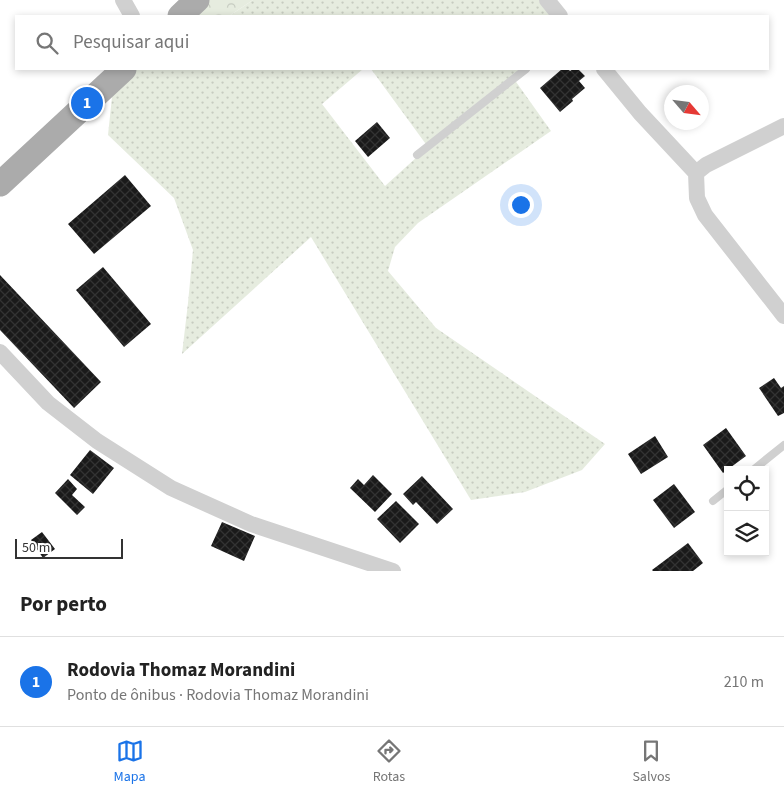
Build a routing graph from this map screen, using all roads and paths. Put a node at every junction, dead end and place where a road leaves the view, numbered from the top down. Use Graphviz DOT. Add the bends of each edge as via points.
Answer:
graph roads {
  1 [pos="123,0"];
  2 [pos="197,0"];
  3 [pos="547,0"];
  4 [pos="131,15"];
  5 [pos="181,15"];
  6 [pos="559,15"];
  7 [pos="123,70"];
  8 [pos="525,70"];
  9 [pos="605,70"];
  10 [pos="784,126"];
  11 [pos="417,155"];
  12 [pos="696,173"];
  13 [pos="0,184"];
  14 [pos="784,316"];
  15 [pos="0,352"];
  16 [pos="784,445"];
  17 [pos="757,466"];
  18 [pos="724,492"];
  19 [pos="713,501"];
  20 [pos="394,571"];
  1 -- 4 [label="street"];
  2 -- 5 [label="main road"];
  3 -- 6 [label="street"];
  7 -- 13 [label="main road"];
  8 -- 11 [label="lane"];
  9 -- 12 [label="street"];
  10 -- 12 [label="street"];
  12 -- 14 [label="street" via="697,198 705,215"];
  15 -- 20 [label="street" via="48,403 97,441 171,488 251,524"];
  16 -- 17 [label="lane"];
  18 -- 19 [label="lane"];
}
